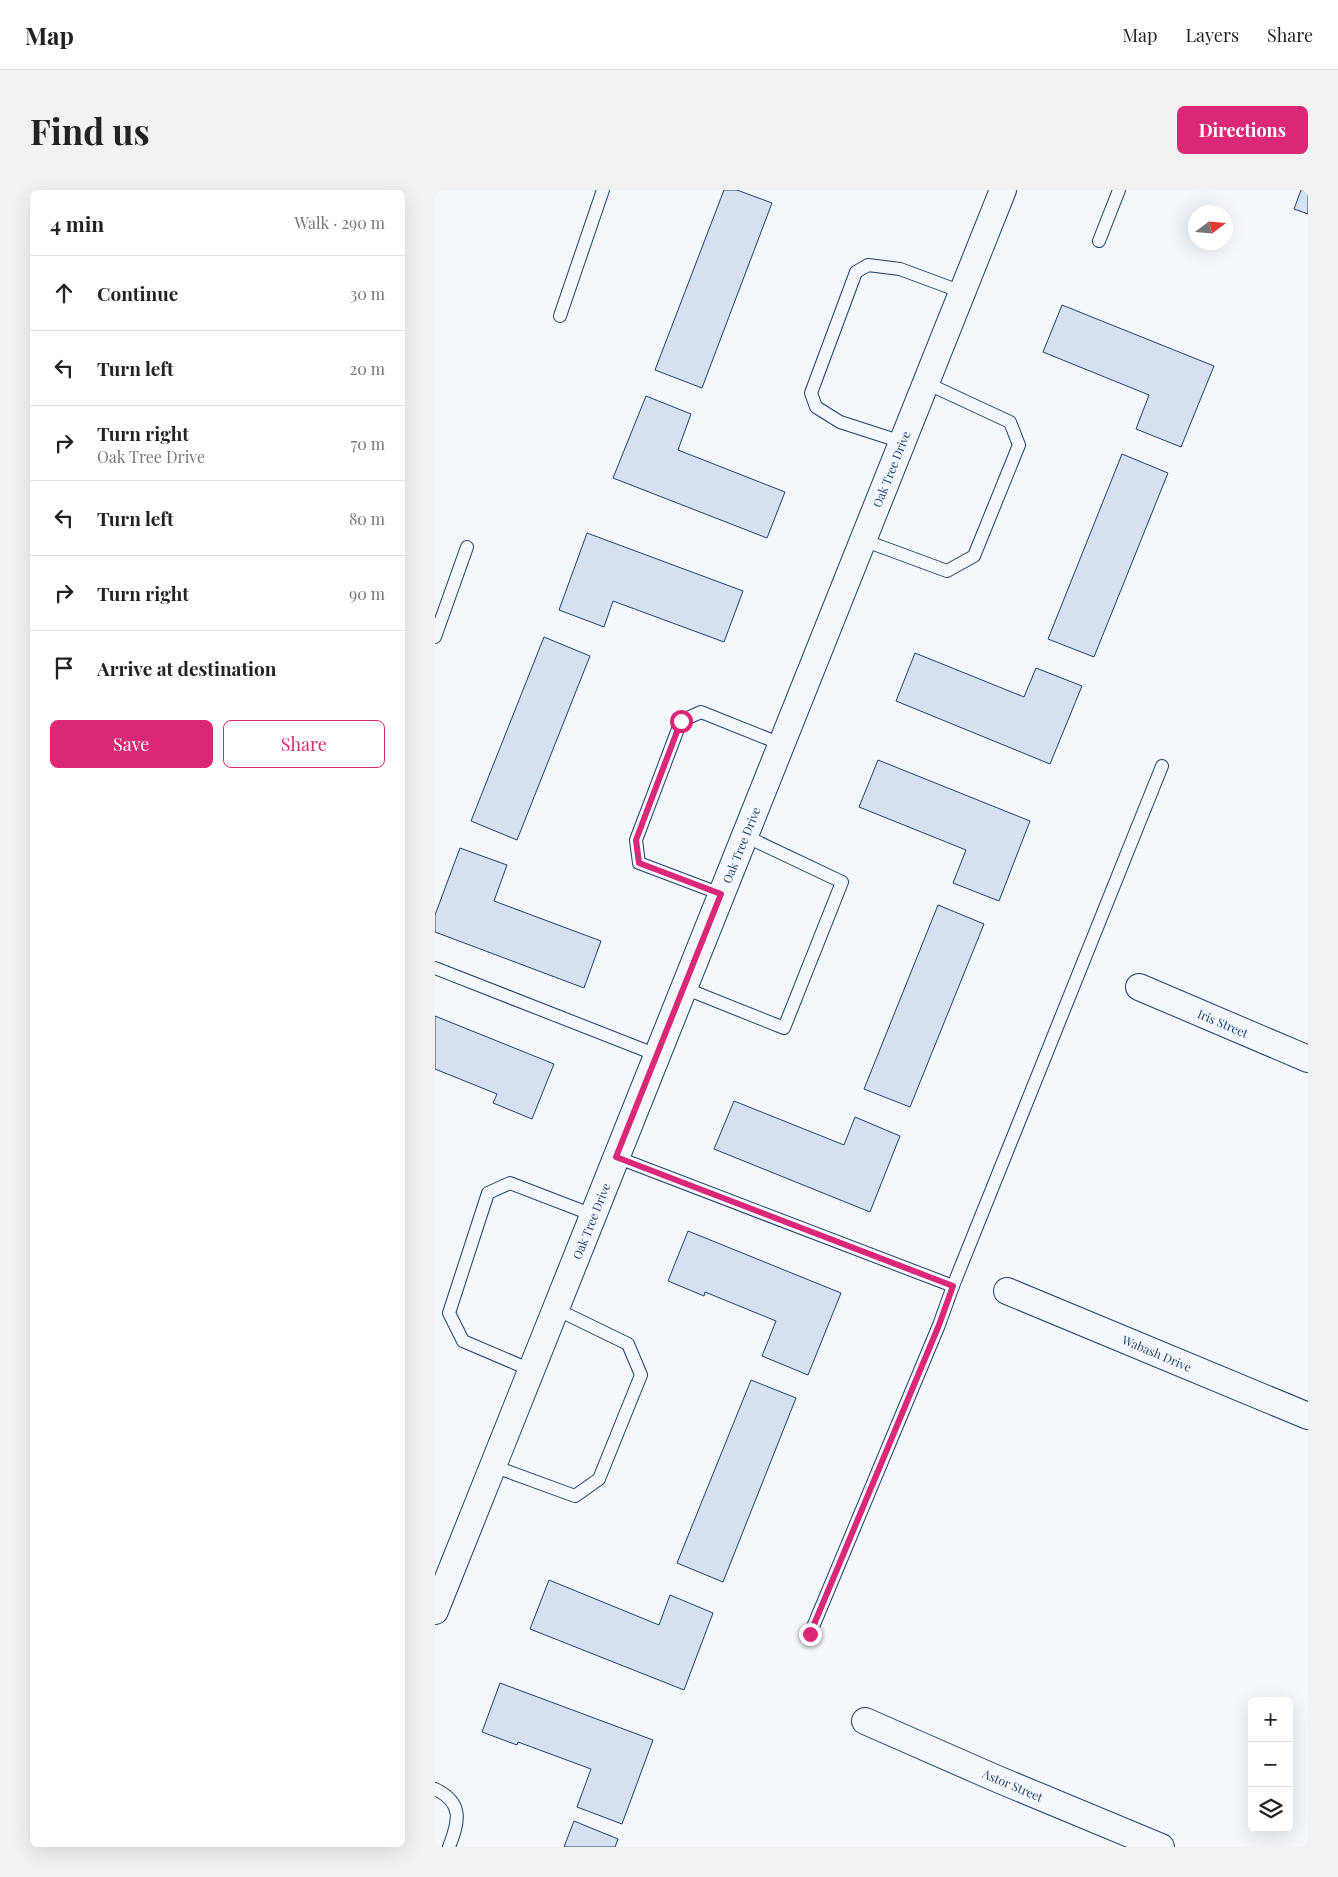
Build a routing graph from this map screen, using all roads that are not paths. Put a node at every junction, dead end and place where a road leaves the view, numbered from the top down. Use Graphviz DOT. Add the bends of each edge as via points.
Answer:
graph roads {
  1 [pos="603,190"];
  2 [pos="1003,190"];
  3 [pos="1119,190"];
  4 [pos="1099,241"];
  5 [pos="962,292"];
  6 [pos="560,316"];
  7 [pos="926,383"];
  8 [pos="902,442"];
  9 [pos="863,540"];
  10 [pos="467,547"];
  11 [pos="435,637"];
  12 [pos="781,744"];
  13 [pos="1162,766"];
  14 [pos="745,836"];
  15 [pos="721,894"];
  16 [pos="435,968"];
  17 [pos="684,988"];
  18 [pos="1139,988"];
  19 [pos="657,1055"];
  20 [pos="1308,1059"];
  21 [pos="616,1157"];
  22 [pos="593,1215"];
  23 [pos="953,1286"];
  24 [pos="1007,1291"];
  25 [pos="556,1309"];
  26 [pos="531,1370"];
  27 [pos="1308,1416"];
  28 [pos="493,1466"];
  29 [pos="435,1611"];
  30 [pos="810,1634"];
  31 [pos="865,1721"];
  32 [pos="435,1789"];
  33 [pos="449,1847"];
  34 [pos="1161,1847"];
  1 -- 6 [label="lane"];
  2 -- 5 [label="street, Oak Tree Drive"];
  3 -- 4 [label="lane"];
  5 -- 7 [label="street, Oak Tree Drive"];
  5 -- 8 [label="lane" via="901,269 868,264 856,272 811,393 816,406 840,422"];
  7 -- 8 [label="street, Oak Tree Drive"];
  7 -- 9 [label="lane" via="1010,422 1019,444 974,556 947,571"];
  8 -- 9 [label="street, Oak Tree Drive"];
  9 -- 12 [label="street, Oak Tree Drive"];
  10 -- 11 [label="lane"];
  12 -- 14 [label="street, Oak Tree Drive"];
  12 -- 15 [label="lane" via="701,712 681,721 636,840 639,863"];
  13 -- 23 [label="lane"];
  14 -- 15 [label="street, Oak Tree Drive"];
  14 -- 17 [label="lane" via="842,882 784,1028"];
  15 -- 17 [label="street, Oak Tree Drive"];
  16 -- 19 [label="lane"];
  17 -- 19 [label="street, Oak Tree Drive"];
  18 -- 20 [label="street, Iris Street"];
  19 -- 21 [label="street, Oak Tree Drive"];
  21 -- 22 [label="street, Oak Tree Drive"];
  21 -- 23 [label="lane"];
  22 -- 25 [label="street, Oak Tree Drive"];
  22 -- 26 [label="lane" via="510,1183 488,1193 449,1313 463,1341"];
  23 -- 30 [label="lane"];
  24 -- 27 [label="street, Wabash Drive"];
  25 -- 26 [label="street, Oak Tree Drive"];
  25 -- 28 [label="lane" via="628,1344 641,1375 599,1479 575,1496"];
  26 -- 28 [label="street, Oak Tree Drive"];
  28 -- 29 [label="street, Oak Tree Drive"];
  31 -- 34 [label="street, Astor Street"];
  32 -- 33 [label="lane" via="447,1794 456,1808 458,1823"];
}
